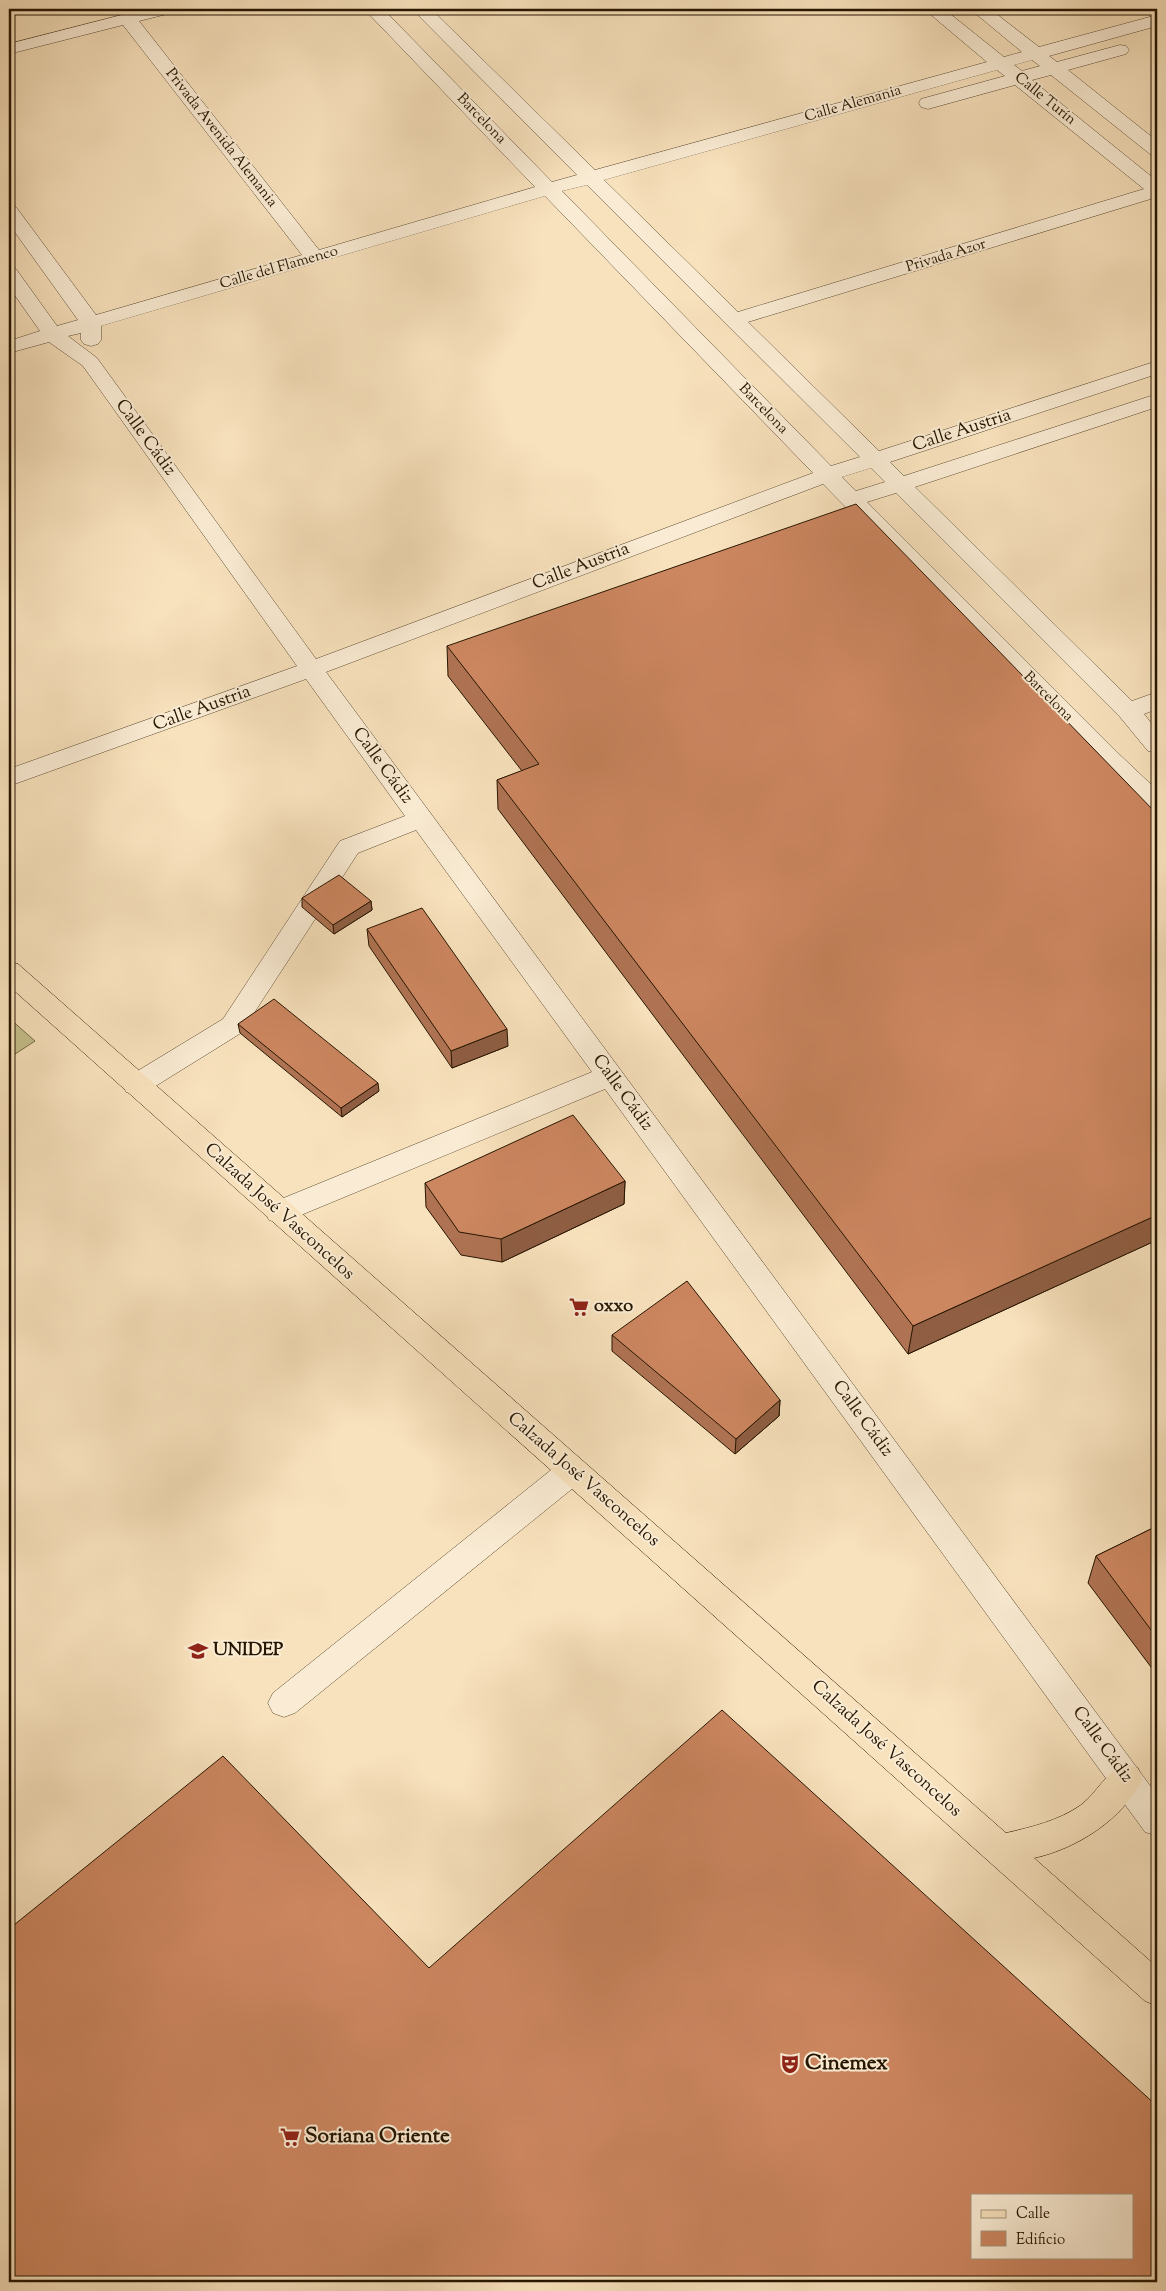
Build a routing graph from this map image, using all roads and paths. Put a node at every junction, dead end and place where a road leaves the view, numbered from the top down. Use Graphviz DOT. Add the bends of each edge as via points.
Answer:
graph roads {
  1 [pos="165,9"];
  2 [pos="374,9"];
  3 [pos="421,9"];
  4 [pos="933,9"];
  5 [pos="979,9"];
  6 [pos="128,19"];
  7 [pos="1157,20"];
  8 [pos="1139,45"];
  9 [pos="9,49"];
  10 [pos="1036,54"];
  11 [pos="1000,63"];
  12 [pos="1054,68"];
  13 [pos="1019,78"];
  14 [pos="913,107"];
  15 [pos="778,144"];
  16 [pos="1157,150"];
  17 [pos="590,177"];
  18 [pos="605,191"];
  19 [pos="1157,191"];
  20 [pos="552,192"];
  21 [pos="9,211"];
  22 [pos="314,257"];
  23 [pos="9,273"];
  24 [pos="734,320"];
  25 [pos="91,323"];
  26 [pos="52,334"];
  27 [pos="9,346"];
  28 [pos="90,362"];
  29 [pos="1157,367"];
  30 [pos="1157,400"];
  31 [pos="873,460"];
  32 [pos="827,475"];
  33 [pos="899,484"];
  34 [pos="852,500"];
  35 [pos="311,669"];
  36 [pos="1157,700"];
  37 [pos="1128,712"];
  38 [pos="1157,745"];
  39 [pos="9,778"];
  40 [pos="1157,804"];
  41 [pos="421,819"];
  42 [pos="9,971"];
  43 [pos="610,1076"];
  44 [pos="136,1085"];
  45 [pos="279,1212"];
  46 [pos="572,1471"];
  47 [pos="284,1703"];
  48 [pos="1126,1779"];
  49 [pos="1157,1821"];
  50 [pos="1001,1850"];
  51 [pos="1157,1989"];
  1 -- 6 [label="street"];
  2 -- 20 [label="street, Barcelona"];
  3 -- 17 [label="street, Barcelona"];
  4 -- 11 [label="street, Calle Turín"];
  5 -- 10 [label="street, Calle Turín"];
  6 -- 9 [label="street"];
  6 -- 22 [label="street, Privada Avenida Alemania"];
  7 -- 10 [label="street, Calle Alemania"];
  8 -- 12 [label="street, Calle Alemania"];
  10 -- 11 [label="street, Calle Alemania"];
  10 -- 12 [label="street, Calle Turín"];
  11 -- 13 [label="street, Calle Turín"];
  11 -- 17 [label="street, Calle Alemania"];
  12 -- 13 [label="street, Calle Alemania"];
  12 -- 16 [label="street, Calle Turín"];
  13 -- 14 [label="street, Calle Alemania"];
  13 -- 19 [label="street, Calle Turín"];
  15 -- 18 [label="street"];
  17 -- 18 [label="street, Barcelona"];
  17 -- 20 [label="street, Calle Alemania"];
  18 -- 20 [label="street"];
  18 -- 24 [label="street, Barcelona"];
  19 -- 24 [label="street, Privada Azor"];
  20 -- 22 [label="street, Calle del Flamenco"];
  20 -- 32 [label="street, Barcelona"];
  21 -- 25 [label="street"];
  22 -- 25 [label="street, Calle del Flamenco"];
  23 -- 26 [label="street, Calle Cádiz"];
  24 -- 31 [label="street, Barcelona"];
  25 -- 26 [label="street, Calle del Flamenco"];
  25 -- 28 [label="street"];
  26 -- 27 [label="street, Calle del Flamenco"];
  26 -- 28 [label="street, Calle Cádiz"];
  28 -- 35 [label="street, Calle Cádiz"];
  29 -- 31 [label="street, Calle Austria"];
  30 -- 33 [label="street, Calle Austria"];
  31 -- 32 [label="street, Calle Austria"];
  31 -- 33 [label="street, Barcelona"];
  32 -- 34 [label="street, Barcelona"];
  32 -- 35 [label="street, Calle Austria"];
  33 -- 34 [label="street, Calle Austria"];
  33 -- 37 [label="street, Barcelona"];
  34 -- 40 [label="street, Barcelona"];
  35 -- 39 [label="street, Calle Austria"];
  35 -- 41 [label="street, Calle Cádiz"];
  36 -- 37 [label="street"];
  37 -- 38 [label="street, Barcelona"];
  41 -- 43 [label="street, Calle Cádiz"];
  41 -- 44 [label="street" via="349,847 232,1026"];
  42 -- 44 [label="main road, Calzada José Vasconcelos"];
  43 -- 45 [label="street"];
  43 -- 48 [label="street, Calle Cádiz"];
  44 -- 45 [label="main road, Calzada José Vasconcelos"];
  45 -- 46 [label="main road, Calzada José Vasconcelos"];
  46 -- 47 [label="street"];
  46 -- 50 [label="main road, Calzada José Vasconcelos"];
  48 -- 49 [label="street, Calle Cádiz"];
  48 -- 50 [label="main road" via="1093,1815 1050,1839"];
  50 -- 51 [label="main road, Calzada José Vasconcelos"];
}
